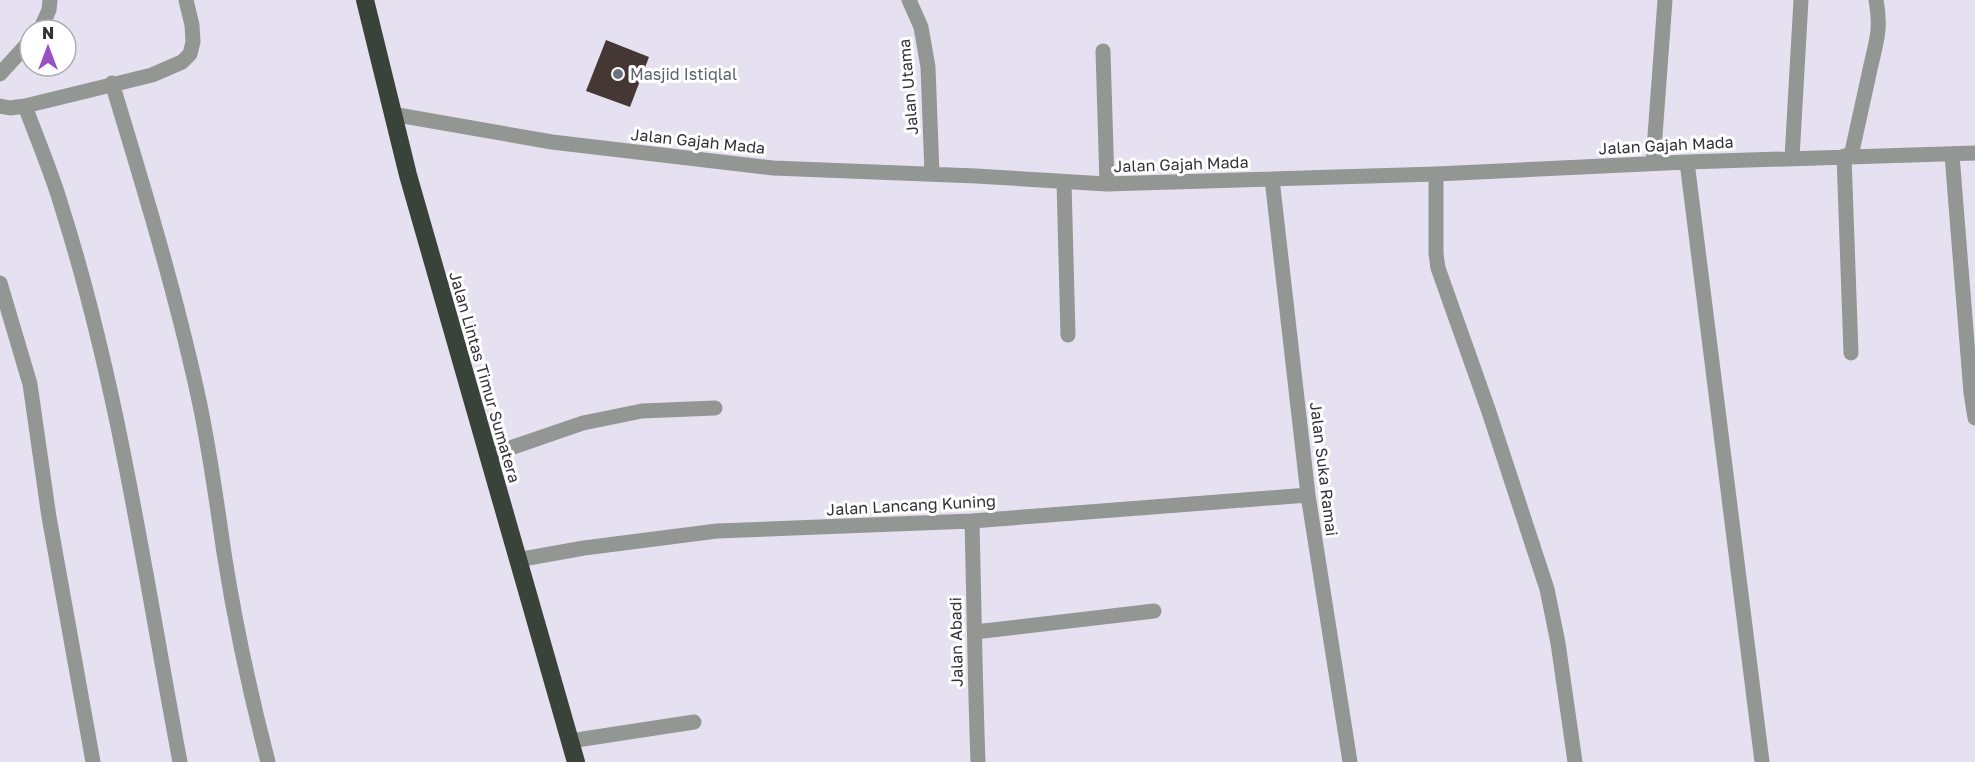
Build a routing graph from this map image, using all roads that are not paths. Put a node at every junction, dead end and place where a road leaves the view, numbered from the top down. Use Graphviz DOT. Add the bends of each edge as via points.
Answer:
graph roads {
  1 [pos="50,0"];
  2 [pos="186,0"];
  3 [pos="364,0"];
  4 [pos="909,0"];
  5 [pos="1665,0"];
  6 [pos="1802,0"];
  7 [pos="1876,0"];
  8 [pos="45,18"];
  9 [pos="1103,51"];
  10 [pos="18,54"];
  11 [pos="0,74"];
  12 [pos="112,83"];
  13 [pos="9,109"];
  14 [pos="392,114"];
  15 [pos="1975,153"];
  16 [pos="1952,155"];
  17 [pos="1847,156"];
  18 [pos="1792,158"];
  19 [pos="1687,162"];
  20 [pos="1653,163"];
  21 [pos="932,174"];
  22 [pos="1436,174"];
  23 [pos="1272,179"];
  24 [pos="1064,182"];
  25 [pos="1107,184"];
  26 [pos="0,283"];
  27 [pos="1068,335"];
  28 [pos="1851,352"];
  29 [pos="715,408"];
  30 [pos="1975,418"];
  31 [pos="487,456"];
  32 [pos="1308,495"];
  33 [pos="972,521"];
  34 [pos="517,560"];
  35 [pos="1154,611"];
  36 [pos="975,632"];
  37 [pos="694,722"];
  38 [pos="570,741"];
  39 [pos="93,762"];
  40 [pos="180,762"];
  41 [pos="268,762"];
  42 [pos="576,762"];
  43 [pos="978,762"];
  44 [pos="1350,762"];
  45 [pos="1575,762"];
  46 [pos="1762,762"];
  1 -- 8 [label="street"];
  2 -- 12 [label="street" via="192,25 190,54 168,70"];
  3 -- 14 [label="highway, Jalan Lintas Timur Sumatera"];
  4 -- 21 [label="street, Jalan Utama" via="921,27 928,67"];
  5 -- 20 [label="street"];
  6 -- 18 [label="street"];
  7 -- 17 [label="street" via="1877,43"];
  9 -- 25 [label="street"];
  10 -- 11 [label="street"];
  12 -- 13 [label="street"];
  12 -- 41 [label="street" via="155,225 198,392 224,554"];
  13 -- 40 [label="street" via="62,206 82,274 118,425"];
  14 -- 21 [label="street, Jalan Gajah Mada" via="636,153 773,168"];
  14 -- 31 [label="highway, Jalan Lintas Timur Sumatera"];
  15 -- 16 [label="street, Jalan Gajah Mada"];
  16 -- 17 [label="street, Jalan Gajah Mada"];
  16 -- 30 [label="street"];
  17 -- 18 [label="street, Jalan Gajah Mada"];
  17 -- 28 [label="street"];
  18 -- 19 [label="street, Jalan Gajah Mada"];
  19 -- 20 [label="street, Jalan Gajah Mada"];
  19 -- 46 [label="street"];
  20 -- 22 [label="street, Jalan Gajah Mada"];
  21 -- 24 [label="street, Jalan Gajah Mada"];
  22 -- 23 [label="street, Jalan Gajah Mada"];
  22 -- 45 [label="street" via="1438,268 1547,590"];
  23 -- 25 [label="street, Jalan Gajah Mada"];
  23 -- 32 [label="street, Jalan Suka Ramai"];
  24 -- 25 [label="street, Jalan Gajah Mada"];
  24 -- 27 [label="street"];
  26 -- 39 [label="street" via="30,384 49,517"];
  29 -- 31 [label="street" via="642,411 583,423"];
  31 -- 34 [label="highway, Jalan Lintas Timur Sumatera"];
  32 -- 33 [label="street, Jalan Lancang Kuning"];
  32 -- 44 [label="street, Jalan Suka Ramai"];
  33 -- 34 [label="street, Jalan Lancang Kuning" via="717,531"];
  33 -- 36 [label="street, Jalan Abadi"];
  34 -- 38 [label="highway, Jalan Lintas Timur Sumatera"];
  35 -- 36 [label="street"];
  36 -- 43 [label="street, Jalan Abadi"];
  37 -- 38 [label="street"];
  38 -- 42 [label="highway, Jalan Lintas Timur Sumatera"];
}
